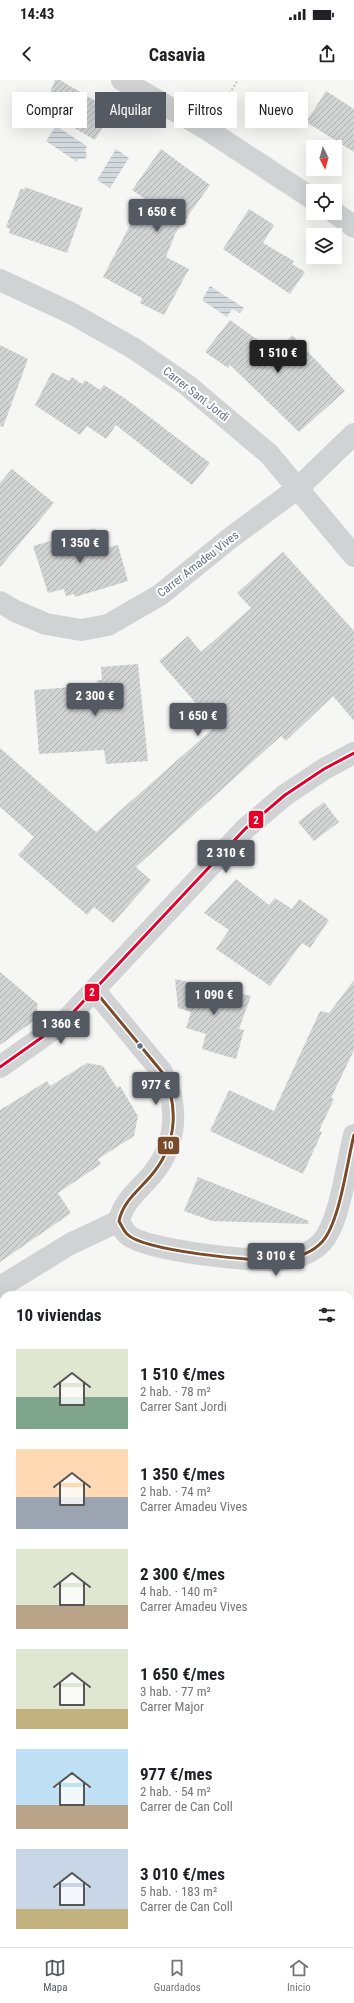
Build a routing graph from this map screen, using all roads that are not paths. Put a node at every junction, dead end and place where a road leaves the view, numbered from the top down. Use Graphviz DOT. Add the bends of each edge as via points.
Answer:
graph roads {
  1 [pos="122,80"];
  2 [pos="306,194"];
  3 [pos="342,219"];
  4 [pos="354,227"];
  5 [pos="0,280"];
  6 [pos="354,434"];
  7 [pos="298,488"];
  8 [pos="354,556"];
  9 [pos="0,602"];
  10 [pos="354,754"];
  11 [pos="95,991"];
  12 [pos="0,1067"];
  13 [pos="354,1135"];
  14 [pos="119,1222"];
  15 [pos="0,1287"];
  1 -- 2 [label="street" via="208,130"];
  3 -- 4 [label="street"];
  5 -- 7 [label="street, Carrer Sant Jordi" via="71,313 133,348 187,385 269,454"];
  6 -- 7 [label="street, Carrer Amadeu Vives"];
  7 -- 8 [label="street, Carrer Sant Jordi"];
  7 -- 9 [label="street, Carrer Amadeu Vives" via="160,595 108,625 81,630 46,624"];
  10 -- 11 [label="street" via="324,769 285,795 245,829"];
  11 -- 12 [label="street" via="65,1021"];
  11 -- 14 [label="street" via="162,1072 169,1085 174,1113 170,1143 154,1172 130,1198 121,1212"];
  13 -- 14 [label="street" via="329,1233 321,1243 307,1253 281,1260 240,1259 156,1246 127,1235"];
  14 -- 15 [label="street" via="70,1244"];
}
